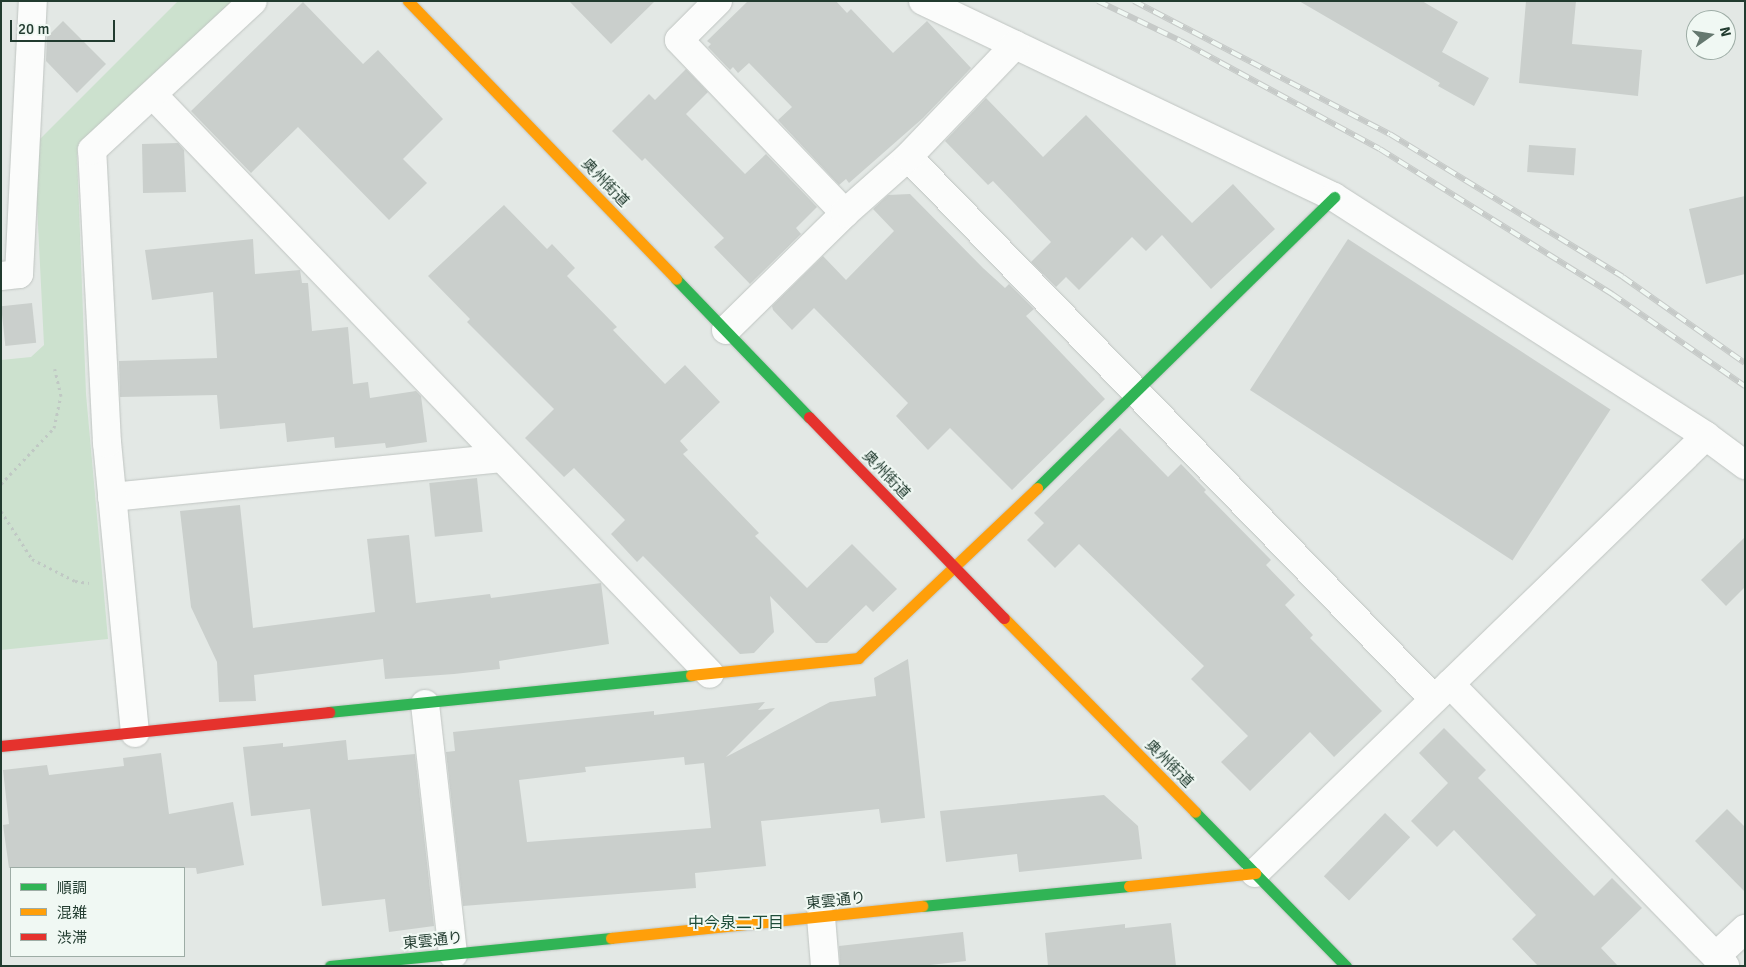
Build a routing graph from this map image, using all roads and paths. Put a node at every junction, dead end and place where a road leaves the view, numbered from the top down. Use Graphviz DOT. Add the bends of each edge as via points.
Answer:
graph roads {
  1 [pos="32,1"];
  2 [pos="253,1"];
  3 [pos="408,1"];
  4 [pos="718,1"];
  5 [pos="923,1"];
  6 [pos="1015,45"];
  7 [pos="153,95"];
  8 [pos="908,157"];
  9 [pos="1334,196"];
  10 [pos="845,213"];
  11 [pos="1,276"];
  12 [pos="726,330"];
  13 [pos="55,369"];
  14 [pos="1136,391"];
  15 [pos="1706,436"];
  16 [pos="502,458"];
  17 [pos="1745,465"];
  18 [pos="1,484"];
  19 [pos="112,497"];
  20 [pos="1,511"];
  21 [pos="955,568"];
  22 [pos="122,593"];
  23 [pos="710,674"];
  24 [pos="1442,691"];
  25 [pos="425,704"];
  26 [pos="135,733"];
  27 [pos="1,746"];
  28 [pos="1255,873"];
  29 [pos="821,917"];
  30 [pos="1745,929"];
  31 [pos="454,954"];
  32 [pos="1721,961"];
  33 [pos="330,966"];
  34 [pos="825,966"];
  35 [pos="1346,966"];
  1 -- 11 [label="street" via="19,274"];
  2 -- 7 [label="street"];
  3 -- 12 [label="street, 奥州街道"];
  4 -- 10 [label="street" via="679,40"];
  5 -- 6 [label="street"];
  6 -- 8 [label="street"];
  6 -- 9 [label="street"];
  7 -- 16 [label="street"];
  7 -- 19 [label="street" via="92,150"];
  8 -- 10 [label="street"];
  8 -- 14 [label="street"];
  9 -- 14 [label="street"];
  9 -- 15 [label="street"];
  10 -- 12 [label="street"];
  12 -- 21 [label="street, 奥州街道"];
  13 -- 18 [label="path" via="60,396 54,428"];
  14 -- 21 [label="street"];
  14 -- 24 [label="street"];
  15 -- 17 [label="street"];
  15 -- 24 [label="street"];
  16 -- 19 [label="street"];
  16 -- 23 [label="street"];
  19 -- 22 [label="street"];
  20 -- 22 [label="path" via="32,559 74,581 103,585"];
  21 -- 23 [label="street" via="858,658"];
  21 -- 28 [label="street, 奥州街道"];
  22 -- 26 [label="street"];
  23 -- 25 [label="street"];
  24 -- 28 [label="street"];
  24 -- 32 [label="street"];
  25 -- 26 [label="street"];
  25 -- 31 [label="street"];
  26 -- 27 [label="street"];
  28 -- 29 [label="street, 東雲通り"];
  28 -- 35 [label="street, 奥州街道"];
  29 -- 31 [label="street, 東雲通り"];
  29 -- 34 [label="street"];
  30 -- 32 [label="street"];
  31 -- 33 [label="street, 東雲通り"];
}
